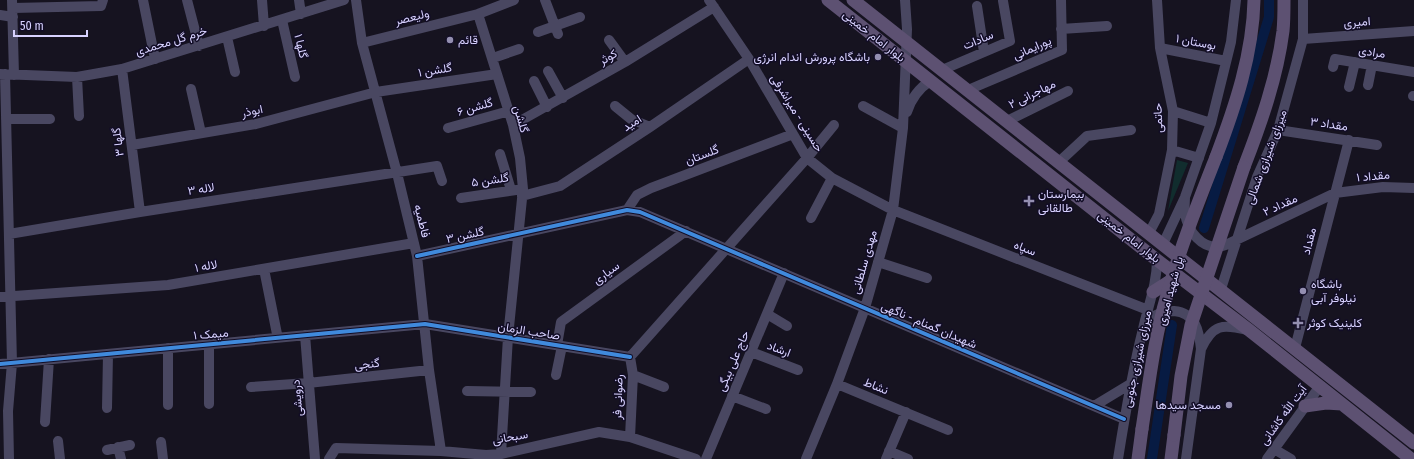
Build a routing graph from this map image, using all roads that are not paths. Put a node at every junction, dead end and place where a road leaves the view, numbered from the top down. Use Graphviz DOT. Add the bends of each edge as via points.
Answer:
graph roads {
  1 [pos="143,0"];
  2 [pos="187,0"];
  3 [pos="262,0"];
  4 [pos="299,0"];
  5 [pos="344,0"];
  6 [pos="356,0"];
  7 [pos="514,0"];
  8 [pos="545,0"];
  9 [pos="828,0"];
  10 [pos="853,0"];
  11 [pos="905,0"];
  12 [pos="1061,0"];
  13 [pos="1157,0"];
  14 [pos="1236,0"];
  15 [pos="1254,0"];
  16 [pos="1284,0"];
  17 [pos="1303,0"];
  18 [pos="1003,1"];
  19 [pos="102,3"];
  20 [pos="711,4"];
  21 [pos="977,6"];
  22 [pos="13,8"];
  23 [pos="301,14"];
  24 [pos="478,14"];
  25 [pos="0,15"];
  26 [pos="580,17"];
  27 [pos="282,20"];
  28 [pos="264,26"];
  29 [pos="1107,26"];
  30 [pos="1061,29"];
  31 [pos="556,30"];
  32 [pos="1414,31"];
  33 [pos="538,32"];
  34 [pos="227,37"];
  35 [pos="1303,39"];
  36 [pos="609,40"];
  37 [pos="906,42"];
  38 [pos="362,43"];
  39 [pos="199,46"];
  40 [pos="1160,48"];
  41 [pos="519,49"];
  42 [pos="984,52"];
  43 [pos="493,58"];
  44 [pos="155,59"];
  45 [pos="749,59"];
  46 [pos="1226,61"];
  47 [pos="625,62"];
  48 [pos="906,62"];
  49 [pos="1355,62"];
  50 [pos="1372,65"];
  51 [pos="1333,67"];
  52 [pos="122,69"];
  53 [pos="942,70"];
  54 [pos="548,71"];
  55 [pos="235,72"];
  56 [pos="1414,72"];
  57 [pos="6,74"];
  58 [pos="497,74"];
  59 [pos="77,77"];
  60 [pos="295,77"];
  61 [pos="534,81"];
  62 [pos="930,81"];
  63 [pos="1368,86"];
  64 [pos="1349,87"];
  65 [pos="190,89"];
  66 [pos="968,90"];
  67 [pos="1068,91"];
  68 [pos="376,92"];
  69 [pos="563,98"];
  70 [pos="616,106"];
  71 [pos="863,106"];
  72 [pos="547,107"];
  73 [pos="509,111"];
  74 [pos="1173,111"];
  75 [pos="79,116"];
  76 [pos="6,119"];
  77 [pos="50,119"];
  78 [pos="1007,121"];
  79 [pos="1211,123"];
  80 [pos="514,125"];
  81 [pos="834,125"];
  82 [pos="650,127"];
  83 [pos="448,128"];
  84 [pos="903,128"];
  85 [pos="1132,130"];
  86 [pos="1278,130"];
  87 [pos="201,133"];
  88 [pos="793,134"];
  89 [pos="3,139"];
  90 [pos="1349,140"];
  91 [pos="1377,144"];
  92 [pos="132,145"];
  93 [pos="1172,150"];
  94 [pos="500,154"];
  95 [pos="807,158"];
  96 [pos="1199,158"];
  97 [pos="1059,162"];
  98 [pos="397,173"];
  99 [pos="832,178"];
  100 [pos="442,181"];
  101 [pos="1414,188"];
  102 [pos="512,190"];
  103 [pos="523,193"];
  104 [pos="1335,193"];
  105 [pos="1185,197"];
  106 [pos="461,198"];
  107 [pos="4,207"];
  108 [pos="628,210"];
  109 [pos="893,210"];
  110 [pos="140,212"];
  111 [pos="811,218"];
  112 [pos="686,231"];
  113 [pos="1149,233"];
  114 [pos="9,234"];
  115 [pos="518,234"];
  116 [pos="1236,240"];
  117 [pos="414,243"];
  118 [pos="1163,244"];
  119 [pos="727,249"];
  120 [pos="416,256"];
  121 [pos="1157,260"];
  122 [pos="878,262"];
  123 [pos="264,269"];
  124 [pos="784,273"];
  125 [pos="1202,274"];
  126 [pos="1179,276"];
  127 [pos="927,278"];
  128 [pos="1221,289"];
  129 [pos="1153,292"];
  130 [pos="5,296"];
  131 [pos="865,308"];
  132 [pos="1148,310"];
  133 [pos="767,314"];
  134 [pos="425,324"];
  135 [pos="787,326"];
  136 [pos="1143,329"];
  137 [pos="1249,330"];
  138 [pos="277,334"];
  139 [pos="305,335"];
  140 [pos="508,337"];
  141 [pos="209,344"];
  142 [pos="559,346"];
  143 [pos="168,348"];
  144 [pos="1295,348"];
  145 [pos="1202,349"];
  146 [pos="751,352"];
  147 [pos="108,354"];
  148 [pos="630,357"];
  149 [pos="49,359"];
  150 [pos="12,363"];
  151 [pos="0,364"];
  152 [pos="429,370"];
  153 [pos="798,370"];
  154 [pos="556,375"];
  155 [pos="633,375"];
  156 [pos="1132,383"];
  157 [pos="308,384"];
  158 [pos="837,384"];
  159 [pos="1320,386"];
  160 [pos="250,387"];
  161 [pos="664,387"];
  162 [pos="467,391"];
  163 [pos="505,392"];
  164 [pos="530,392"];
  165 [pos="732,396"];
  166 [pos="209,404"];
  167 [pos="1342,404"];
  168 [pos="168,405"];
  169 [pos="1094,406"];
  170 [pos="1304,406"];
  171 [pos="107,408"];
  172 [pos="766,409"];
  173 [pos="4,412"];
  174 [pos="906,412"];
  175 [pos="1124,419"];
  176 [pos="44,422"];
  177 [pos="948,430"];
  178 [pos="630,437"];
  179 [pos="58,441"];
  180 [pos="161,442"];
  181 [pos="1414,443"];
  182 [pos="130,445"];
  183 [pos="118,447"];
  184 [pos="1274,449"];
  185 [pos="107,450"];
  186 [pos="441,451"];
  187 [pos="501,454"];
  188 [pos="408,455"];
  189 [pos="888,455"];
  190 [pos="676,456"];
  191 [pos="486,457"];
  192 [pos="9,459"];
  193 [pos="60,459"];
  194 [pos="121,459"];
  195 [pos="163,459"];
  196 [pos="315,459"];
  197 [pos="329,459"];
  198 [pos="696,459"];
  199 [pos="706,459"];
  200 [pos="807,459"];
  201 [pos="908,459"];
  202 [pos="1118,459"];
  203 [pos="1138,459"];
  204 [pos="1171,459"];
  205 [pos="1186,459"];
  206 [pos="1267,459"];
  207 [pos="1291,459"];
  208 [pos="1411,459"];
  1 -- 44 [label="street"];
  2 -- 39 [label="street"];
  3 -- 28 [label="street"];
  4 -- 23 [label="street"];
  5 -- 23 [label="street, خرم گل محمدی"];
  6 -- 38 [label="street, فاطمیه"];
  7 -- 24 [label="street, ولیعصر"];
  8 -- 31 [label="street"];
  9 -- 48 [label="main road, بلوار امام خمینی"];
  10 -- 37 [label="main road, بلوار امام خمینی"];
  11 -- 37 [label="street, مهدی سلطانی"];
  12 -- 30 [label="street, پورایمانی"];
  13 -- 40 [label="street, حاتمی"];
  14 -- 46 [label="street"];
  15 -- 203 [label="main road, پل شهید امیری, bridge" via="1248,58 1228,126 1182,244 1166,296 1151,367"];
  16 -- 204 [label="main road, میرزای شیرازی شمالی, bridge" via="1283,30 1275,74 1191,325 1180,376"];
  17 -- 35 [label="street, میرزای شیرازی شمالی"];
  18 -- 42 [label="street, سادات" via="1010,41"];
  19 -- 22 [label="street"];
  20 -- 45 [label="street, حسینی - میراشرفی"];
  20 -- 47 [label="street, کوثر"];
  21 -- 42 [label="street"];
  22 -- 25 [label="street"];
  22 -- 57 [label="street"];
  23 -- 27 [label="street, خرم گل محمدی"];
  24 -- 38 [label="street, ولیعصر"];
  24 -- 43 [label="street, گلشن"];
  26 -- 31 [label="street"];
  27 -- 28 [label="street, خرم گل محمدی"];
  27 -- 60 [label="street, گلها ۱"];
  28 -- 34 [label="street, خرم گل محمدی"];
  29 -- 30 [label="street"];
  30 -- 66 [label="street, پورایمانی" via="1062,50"];
  31 -- 33 [label="street"];
  32 -- 35 [label="street, امیری"];
  34 -- 39 [label="street, خرم گل محمدی"];
  34 -- 55 [label="street"];
  35 -- 86 [label="street, میرزای شیرازی شمالی"];
  36 -- 47 [label="street"];
  37 -- 48 [label="street, مهدی سلطانی"];
  37 -- 53 [label="main road, بلوار امام خمینی"];
  38 -- 68 [label="street, فاطمیه"];
  39 -- 44 [label="street, خرم گل محمدی"];
  40 -- 46 [label="street, بوستان ۱"];
  40 -- 74 [label="street, حاتمی"];
  41 -- 43 [label="street"];
  42 -- 53 [label="street, سادات"];
  43 -- 58 [label="street, گلشن"];
  44 -- 52 [label="street, خرم گل محمدی"];
  45 -- 82 [label="street, امید"];
  45 -- 88 [label="street, حسینی - میراشرفی"];
  46 -- 79 [label="street"];
  47 -- 69 [label="street, کوثر"];
  48 -- 62 [label="main road, بلوار امام خمینی"];
  48 -- 84 [label="street, مهدی سلطانی"];
  49 -- 50 [label="street, مرادی"];
  49 -- 51 [label="street, مرادی" via="1335,59"];
  49 -- 64 [label="street"];
  50 -- 56 [label="street, مرادی"];
  50 -- 63 [label="street"];
  52 -- 59 [label="street, خرم گل محمدی"];
  52 -- 92 [label="street, گلها ۳"];
  53 -- 66 [label="main road, بلوار امام خمینی"];
  54 -- 69 [label="street"];
  57 -- 59 [label="street, خرم گل محمدی"];
  57 -- 76 [label="street"];
  58 -- 68 [label="street, گلشن ۱"];
  58 -- 73 [label="street, گلشن"];
  59 -- 75 [label="street"];
  61 -- 72 [label="street"];
  62 -- 84 [label="street" via="923,85 912,100"];
  62 -- 121 [label="main road, بلوار امام خمینی"];
  65 -- 87 [label="street"];
  66 -- 78 [label="main road, بلوار امام خمینی"];
  67 -- 78 [label="street, مهاجرانی ۲"];
  68 -- 87 [label="street, ابوذر" via="256,124"];
  68 -- 98 [label="street, فاطمیه"];
  69 -- 72 [label="street, کوثر"];
  70 -- 82 [label="street" via="631,119"];
  71 -- 84 [label="street"];
  72 -- 80 [label="street, کوثر"];
  73 -- 80 [label="street, گلشن"];
  73 -- 83 [label="street, گلشن ۶"];
  74 -- 79 [label="street"];
  74 -- 93 [label="street, حاتمی"];
  76 -- 77 [label="street"];
  76 -- 89 [label="street"];
  78 -- 97 [label="main road, بلوار امام خمینی"];
  79 -- 96 [label="street"];
  80 -- 103 [label="street, گلشن"];
  81 -- 95 [label="street"];
  82 -- 103 [label="street, امید" via="560,186"];
  84 -- 109 [label="street, مهدی سلطانی"];
  85 -- 97 [label="street" via="1087,136"];
  86 -- 90 [label="street, مقداد ۳"];
  86 -- 116 [label="street, میرزای شیرازی شمالی"];
  87 -- 92 [label="street, ابوذر"];
  88 -- 95 [label="street, حسینی - میراشرفی"];
  88 -- 108 [label="street, گلستان" via="651,188 637,195"];
  89 -- 107 [label="street"];
  90 -- 91 [label="street, مقداد ۳"];
  90 -- 104 [label="street, مقداد"];
  92 -- 110 [label="street, گلها ۳"];
  93 -- 96 [label="street"];
  93 -- 113 [label="street, حاتمی" via="1159,214"];
  94 -- 102 [label="street"];
  95 -- 99 [label="street, حسینی - میراشرفی"];
  95 -- 119 [label="street"];
  96 -- 105 [label="street"];
  97 -- 113 [label="main road, بلوار امام خمینی"];
  98 -- 100 [label="street, لاله ۳" via="437,166"];
  98 -- 110 [label="street, لاله ۳"];
  98 -- 117 [label="street, فاطمیه"];
  99 -- 109 [label="street, حسینی - میراشرفی"];
  99 -- 111 [label="street"];
  101 -- 104 [label="street, مقداد ۱" via="1383,186"];
  102 -- 103 [label="street, گلشن ۵"];
  102 -- 106 [label="street, گلشن ۵"];
  103 -- 115 [label="street, گلشن"];
  104 -- 116 [label="street, مقداد ۲"];
  104 -- 144 [label="street, مقداد"];
  105 -- 116 [label="street, مقداد ۲" via="1187,220 1197,238 1214,247"];
  105 -- 118 [label="street"];
  107 -- 114 [label="street"];
  108 -- 112 [label="street" via="640,212"];
  108 -- 115 [label="street"];
  109 -- 122 [label="street, مهدی سلطانی"];
  109 -- 132 [label="street, سپاه"];
  110 -- 114 [label="street, لاله ۳"];
  112 -- 119 [label="street"];
  112 -- 142 [label="street, سیاری" via="561,322"];
  113 -- 118 [label="main road, بلوار امام خمینی"];
  114 -- 130 [label="street"];
  115 -- 120 [label="street, گلشن ۳"];
  115 -- 140 [label="street, گلشن"];
  116 -- 128 [label="street, میرزای شیرازی شمالی"];
  117 -- 120 [label="street, فاطمیه"];
  117 -- 123 [label="street, لاله ۱"];
  118 -- 125 [label="main road, بلوار امام خمینی"];
  119 -- 124 [label="street, شهیدان گمنام - ناگهی"];
  119 -- 148 [label="street"];
  120 -- 134 [label="street, فاطمیه"];
  121 -- 126 [label="main road, بلوار امام خمینی"];
  121 -- 129 [label="street, میرزای شیرازی جنوبی"];
  122 -- 127 [label="street"];
  122 -- 131 [label="street, مهدی سلطانی"];
  123 -- 130 [label="street, لاله ۱" via="168,285"];
  123 -- 138 [label="street"];
  124 -- 131 [label="street, شهیدان گمنام - ناگهی"];
  124 -- 133 [label="street, حاج علی بیگی"];
  125 -- 126 [label="main road"];
  125 -- 128 [label="main road, بلوار امام خمینی"];
  126 -- 129 [label="main road"];
  126 -- 137 [label="main road, بلوار امام خمینی"];
  128 -- 144 [label="main road, بلوار امام خمینی"];
  129 -- 132 [label="street, میرزای شیرازی جنوبی"];
  130 -- 150 [label="street"];
  131 -- 158 [label="street, مهدی سلطانی"];
  131 -- 169 [label="street, شهیدان گمنام - ناگهی"];
  132 -- 136 [label="street, میرزای شیرازی جنوبی"];
  133 -- 135 [label="street"];
  133 -- 146 [label="street, حاج علی بیگی"];
  134 -- 139 [label="street, میمک ۱"];
  134 -- 140 [label="street, صاحب الزمان"];
  134 -- 152 [label="street, فاطمیه"];
  136 -- 145 [label="street" via="1157,315 1168,311 1180,312 1192,319 1196,325"];
  136 -- 156 [label="street, میرزای شیرازی جنوبی"];
  137 -- 145 [label="street" via="1223,326 1207,338"];
  137 -- 159 [label="main road, بلوار امام خمینی"];
  139 -- 141 [label="street, میمک ۱"];
  139 -- 157 [label="street, درویشی"];
  140 -- 142 [label="street, صاحب الزمان"];
  140 -- 163 [label="street, گلشن"];
  141 -- 143 [label="street, میمک ۱"];
  141 -- 166 [label="street"];
  142 -- 148 [label="street, صاحب الزمان"];
  142 -- 154 [label="street, سیاری"];
  143 -- 147 [label="street, میمک ۱"];
  143 -- 168 [label="street"];
  144 -- 181 [label="main road, بلوار امام خمینی"];
  145 -- 205 [label="street"];
  146 -- 153 [label="street, ارشاد"];
  146 -- 165 [label="street, حاج علی بیگی"];
  147 -- 149 [label="street, میمک ۱"];
  147 -- 171 [label="street"];
  148 -- 155 [label="street, رضوانی فر"];
  149 -- 150 [label="street, میمک ۱"];
  149 -- 176 [label="street"];
  150 -- 151 [label="street, میمک ۱"];
  150 -- 173 [label="street"];
  152 -- 157 [label="street, گنجی"];
  152 -- 186 [label="street, فاطمیه"];
  155 -- 161 [label="street"];
  155 -- 178 [label="street, رضوانی فر"];
  156 -- 169 [label="street"];
  156 -- 175 [label="street, میرزای شیرازی جنوبی"];
  157 -- 160 [label="street, گنجی"];
  157 -- 196 [label="street, درویشی"];
  158 -- 174 [label="street, نشاط"];
  158 -- 200 [label="street, مهدی سلطانی"];
  159 -- 167 [label="main road, بلوار امام خمینی"];
  159 -- 170 [label="street, آیت الله کاشانی"];
  162 -- 163 [label="street"];
  163 -- 164 [label="street"];
  163 -- 187 [label="street, گلشن"];
  165 -- 172 [label="street"];
  165 -- 199 [label="street, حاج علی بیگی"];
  167 -- 170 [label="main road"];
  167 -- 208 [label="main road, بلوار امام خمینی"];
  169 -- 175 [label="street, شهیدان گمنام - ناگهی"];
  170 -- 184 [label="street, آیت الله کاشانی"];
  173 -- 192 [label="street"];
  174 -- 177 [label="street, نشاط"];
  174 -- 189 [label="street"];
  175 -- 202 [label="street, میرزای شیرازی جنوبی"];
  178 -- 187 [label="street, سبحانی" via="599,432"];
  178 -- 190 [label="street, سبحانی"];
  179 -- 193 [label="street"];
  180 -- 195 [label="street"];
  182 -- 183 [label="street"];
  183 -- 185 [label="street"];
  183 -- 194 [label="street"];
  184 -- 206 [label="street, آیت الله کاشانی"];
  184 -- 207 [label="street"];
  186 -- 188 [label="street, سبحانی"];
  186 -- 191 [label="street, سبحانی"];
  187 -- 191 [label="street, سبحانی"];
  188 -- 197 [label="street, سبحانی" via="336,448"];
  189 -- 201 [label="street"];
  190 -- 198 [label="street, سبحانی"];
}
